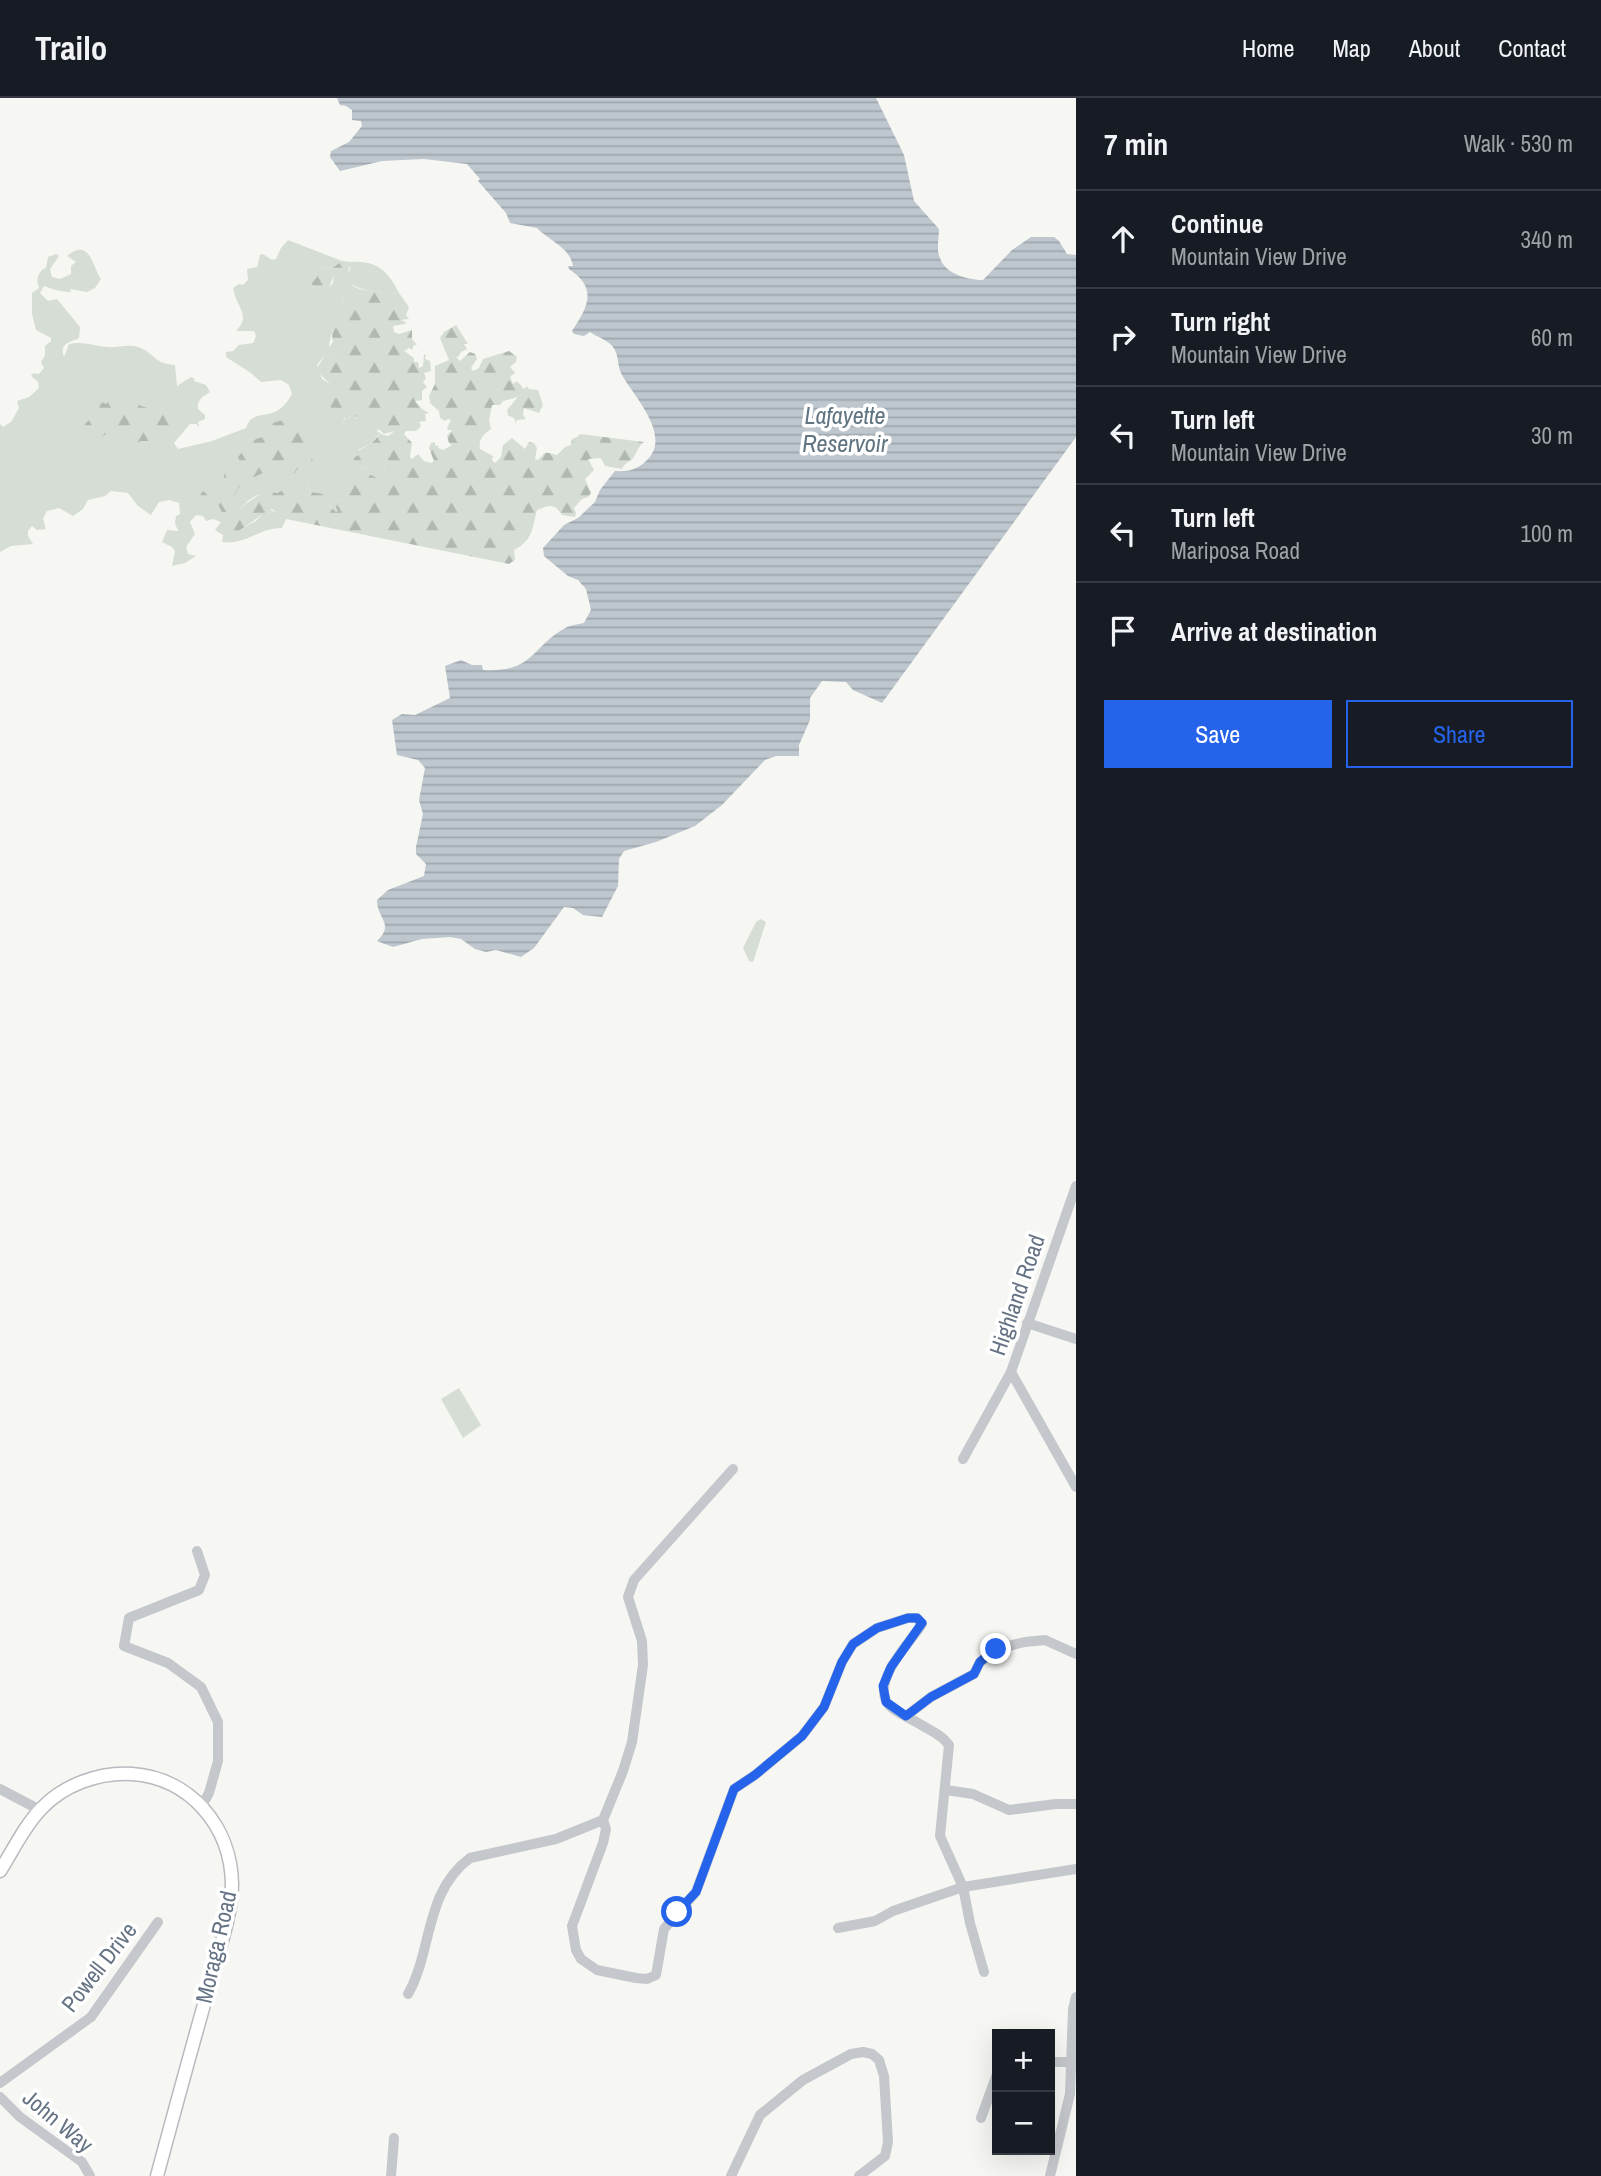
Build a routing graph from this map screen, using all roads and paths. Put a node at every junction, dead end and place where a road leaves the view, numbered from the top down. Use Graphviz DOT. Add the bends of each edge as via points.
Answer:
graph roads {
  1 [pos="1076,1185"];
  2 [pos="1027,1323"];
  3 [pos="1076,1339"];
  4 [pos="1011,1372"];
  5 [pos="963,1459"];
  6 [pos="733,1469"];
  7 [pos="1076,1487"];
  8 [pos="197,1551"];
  9 [pos="1076,1654"];
  10 [pos="906,1716"];
  11 [pos="0,1789"];
  12 [pos="946,1790"];
  13 [pos="1076,1804"];
  14 [pos="201,1807"];
  15 [pos="40,1810"];
  16 [pos="603,1820"];
  17 [pos="1076,1869"];
  18 [pos="0,1871"];
  19 [pos="963,1887"];
  20 [pos="158,1922"];
  21 [pos="838,1928"];
  22 [pos="984,1972"];
  23 [pos="408,1994"];
  24 [pos="1076,1997"];
  25 [pos="1055,2062"];
  26 [pos="1070,2062"];
  27 [pos="0,2083"];
  28 [pos="992,2088"];
  29 [pos="0,2097"];
  30 [pos="981,2118"];
  31 [pos="394,2138"];
  32 [pos="90,2176"];
  33 [pos="157,2176"];
  34 [pos="391,2176"];
  35 [pos="732,2176"];
  36 [pos="859,2176"];
  37 [pos="1050,2176"];
  1 -- 2 [label="street, Highland Road"];
  2 -- 3 [label="street"];
  2 -- 4 [label="street, Highland Road"];
  4 -- 5 [label="street"];
  4 -- 7 [label="street, Highland Road"];
  6 -- 16 [label="street" via="634,1580 628,1597 642,1641 643,1665 632,1742"];
  8 -- 14 [label="street" via="205,1574 199,1590 130,1618 124,1646 168,1663 201,1687 218,1722 218,1761"];
  9 -- 10 [label="street" via="1045,1640 996,1649 974,1674"];
  10 -- 12 [label="street" via="949,1745"];
  10 -- 16 [label="street" via="886,1702 883,1686 922,1623 917,1618 877,1628 853,1644 824,1707 802,1736 734,1789 696,1892 664,1929 656,1975 647,1979 597,1970 576,1950 572,1926 603,1843"];
  11 -- 15 [label="street"];
  12 -- 13 [label="street" via="973,1794 1009,1810"];
  12 -- 19 [label="street" via="940,1836"];
  14 -- 15 [label="main road, Moraga Road" via="169,1782 124,1774 75,1785"];
  14 -- 33 [label="main road, Moraga Road" via="221,1835 232,1886 224,1932"];
  15 -- 18 [label="main road, Moraga Road"];
  16 -- 23 [label="street" via="556,1839 470,1858 459,1866 430,1922"];
  17 -- 19 [label="street"];
  19 -- 21 [label="street" via="875,1921"];
  19 -- 22 [label="street"];
  20 -- 27 [label="street, Powell Drive" via="91,2017"];
  24 -- 26 [label="street"];
  25 -- 26 [label="street"];
  26 -- 37 [label="street" via="1069,2104"];
  28 -- 30 [label="street"];
  29 -- 32 [label="street, John Way" via="82,2162"];
  31 -- 34 [label="street"];
  35 -- 36 [label="street" via="760,2115 803,2080 850,2054 863,2052 879,2060 888,2142 885,2156"];
}
